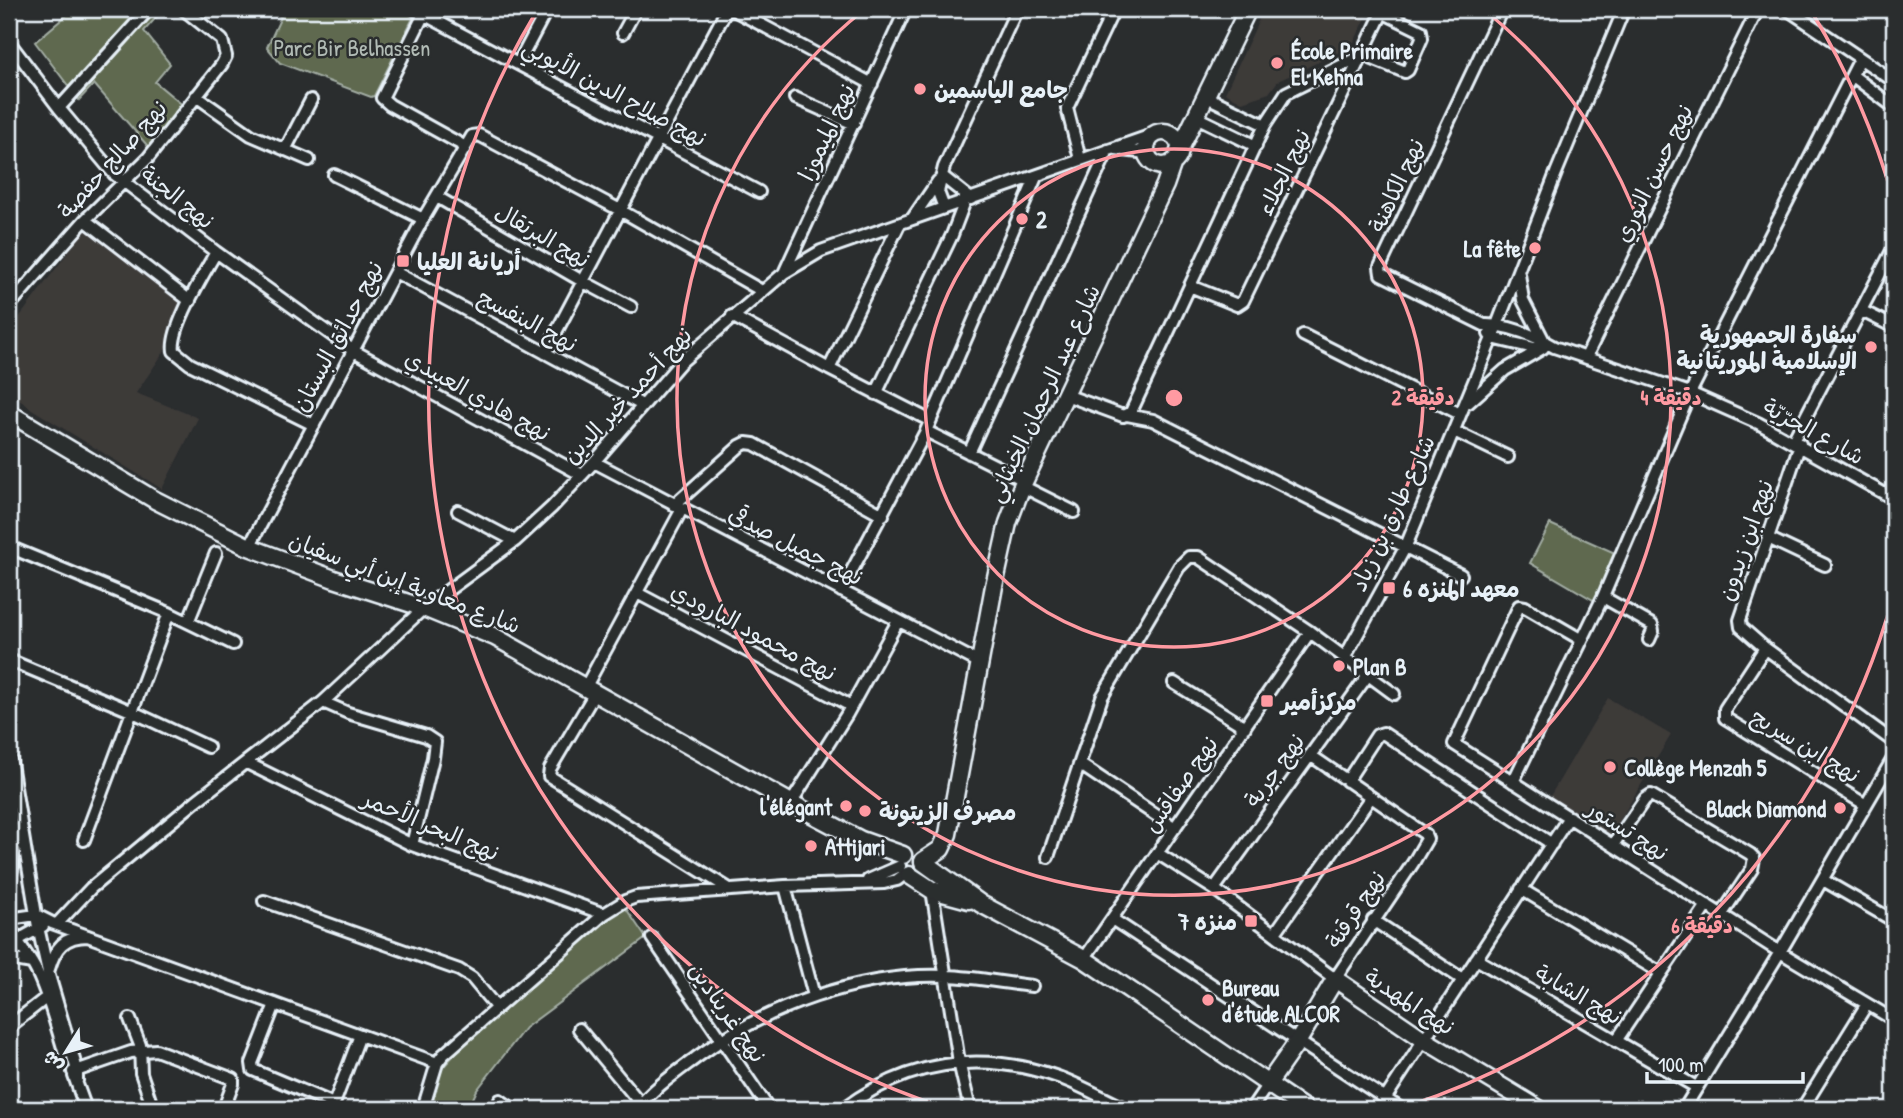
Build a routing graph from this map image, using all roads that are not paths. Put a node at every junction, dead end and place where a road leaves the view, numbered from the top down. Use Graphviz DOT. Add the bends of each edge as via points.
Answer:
graph roads {
  1 [pos="149,9"];
  2 [pos="183,9"];
  3 [pos="547,9"];
  4 [pos="636,9"];
  5 [pos="729,9"];
  6 [pos="906,9"];
  7 [pos="1017,9"];
  8 [pos="1114,9"];
  9 [pos="1248,9"];
  10 [pos="1502,9"];
  11 [pos="1624,9"];
  12 [pos="1758,9"];
  13 [pos="1787,9"];
  14 [pos="1381,10"];
  15 [pos="419,11"];
  16 [pos="623,33"];
  17 [pos="9,42"];
  18 [pos="1363,55"];
  19 [pos="1860,58"];
  20 [pos="518,64"];
  21 [pos="1853,76"];
  22 [pos="1894,81"];
  23 [pos="872,84"];
  24 [pos="196,96"];
  25 [pos="795,97"];
  26 [pos="1207,97"];
  27 [pos="311,100"];
  28 [pos="1894,107"];
  29 [pos="59,108"];
  30 [pos="1196,117"];
  31 [pos="853,124"];
  32 [pos="1265,125"];
  33 [pos="1159,134"];
  34 [pos="658,138"];
  35 [pos="464,146"];
  36 [pos="1256,146"];
  37 [pos="285,150"];
  38 [pos="1112,150"];
  39 [pos="1176,157"];
  40 [pos="1150,158"];
  41 [pos="1080,159"];
  42 [pos="309,160"];
  43 [pos="334,175"];
  44 [pos="942,176"];
  45 [pos="1036,177"];
  46 [pos="124,181"];
  47 [pos="759,192"];
  48 [pos="1161,193"];
  49 [pos="436,197"];
  50 [pos="968,200"];
  51 [pos="947,207"];
  52 [pos="620,210"];
  53 [pos="423,219"];
  54 [pos="912,219"];
  55 [pos="85,220"];
  56 [pos="899,225"];
  57 [pos="1894,247"];
  58 [pos="216,252"];
  59 [pos="1518,268"];
  60 [pos="395,272"];
  61 [pos="784,273"];
  62 [pos="582,281"];
  63 [pos="1190,286"];
  64 [pos="762,291"];
  65 [pos="190,301"];
  66 [pos="9,306"];
  67 [pos="631,306"];
  68 [pos="1863,311"];
  69 [pos="732,316"];
  70 [pos="1484,325"];
  71 [pos="1497,325"];
  72 [pos="1894,327"];
  73 [pos="1303,335"];
  74 [pos="1492,338"];
  75 [pos="1547,345"];
  76 [pos="354,351"];
  77 [pos="545,353"];
  78 [pos="1586,357"];
  79 [pos="829,369"];
  80 [pos="1690,393"];
  81 [pos="876,394"];
  82 [pos="1066,395"];
  83 [pos="9,402"];
  84 [pos="1136,403"];
  85 [pos="642,405"];
  86 [pos="1462,411"];
  87 [pos="9,413"];
  88 [pos="1127,415"];
  89 [pos="1153,420"];
  90 [pos="314,425"];
  91 [pos="928,425"];
  92 [pos="1454,431"];
  93 [pos="41,432"];
  94 [pos="1796,442"];
  95 [pos="969,453"];
  96 [pos="1507,457"];
  97 [pos="594,462"];
  98 [pos="582,475"];
  99 [pos="1023,483"];
  100 [pos="1894,499"];
  101 [pos="678,507"];
  102 [pos="458,511"];
  103 [pos="1074,512"];
  104 [pos="883,515"];
  105 [pos="1768,538"];
  106 [pos="515,541"];
  107 [pos="1406,546"];
  108 [pos="9,547"];
  109 [pos="249,547"];
  110 [pos="216,553"];
  111 [pos="1825,565"];
  112 [pos="1461,575"];
  113 [pos="841,591"];
  114 [pos="638,593"];
  115 [pos="1603,597"];
  116 [pos="424,608"];
  117 [pos="169,613"];
  118 [pos="898,621"];
  119 [pos="188,622"];
  120 [pos="1310,632"];
  121 [pos="1582,640"];
  122 [pos="1649,640"];
  123 [pos="233,644"];
  124 [pos="1765,648"];
  125 [pos="1345,657"];
  126 [pos="9,660"];
  127 [pos="980,663"];
  128 [pos="1368,674"];
  129 [pos="1174,683"];
  130 [pos="590,691"];
  131 [pos="1394,694"];
  132 [pos="323,702"];
  133 [pos="851,706"];
  134 [pos="133,712"];
  135 [pos="1245,727"];
  136 [pos="1894,742"];
  137 [pos="208,747"];
  138 [pos="9,751"];
  139 [pos="1310,755"];
  140 [pos="1894,757"];
  141 [pos="247,763"];
  142 [pos="1081,765"];
  143 [pos="10,771"];
  144 [pos="1347,781"];
  145 [pos="1513,782"];
  146 [pos="1371,797"];
  147 [pos="791,803"];
  148 [pos="1866,805"];
  149 [pos="1569,817"];
  150 [pos="19,821"];
  151 [pos="949,825"];
  152 [pos="1175,828"];
  153 [pos="84,841"];
  154 [pos="1552,844"];
  155 [pos="412,845"];
  156 [pos="1613,845"];
  157 [pos="941,849"];
  158 [pos="1157,853"];
  159 [pos="1048,857"];
  160 [pos="910,864"];
  161 [pos="1823,880"];
  162 [pos="785,886"];
  163 [pos="957,888"];
  164 [pos="1213,889"];
  165 [pos="1521,889"];
  166 [pos="731,890"];
  167 [pos="932,890"];
  168 [pos="9,891"];
  169 [pos="264,901"];
  170 [pos="981,904"];
  171 [pos="1707,905"];
  172 [pos="604,914"];
  173 [pos="1722,914"];
  174 [pos="36,915"];
  175 [pos="1112,919"];
  176 [pos="1373,920"];
  177 [pos="1894,921"];
  178 [pos="9,922"];
  179 [pos="55,923"];
  180 [pos="38,927"];
  181 [pos="1275,933"];
  182 [pos="91,936"];
  183 [pos="652,938"];
  184 [pos="12,943"];
  185 [pos="1780,952"];
  186 [pos="9,959"];
  187 [pos="1084,959"];
  188 [pos="1476,959"];
  189 [pos="32,962"];
  190 [pos="48,972"];
  191 [pos="1661,973"];
  192 [pos="947,976"];
  193 [pos="1335,979"];
  194 [pos="1462,979"];
  195 [pos="1032,986"];
  196 [pos="814,996"];
  197 [pos="47,997"];
  198 [pos="275,1004"];
  199 [pos="1867,1004"];
  200 [pos="496,1006"];
  201 [pos="130,1019"];
  202 [pos="1894,1020"];
  203 [pos="9,1027"];
  204 [pos="579,1029"];
  205 [pos="360,1035"];
  206 [pos="722,1039"];
  207 [pos="1423,1039"];
  208 [pos="1298,1041"];
  209 [pos="1616,1041"];
  210 [pos="140,1050"];
  211 [pos="959,1062"];
  212 [pos="437,1063"];
  213 [pos="75,1074"];
  214 [pos="1268,1084"];
  215 [pos="1696,1087"];
  216 [pos="1385,1099"];
  217 [pos="499,1100"];
  218 [pos="9,1104"];
  219 [pos="639,1106"];
  220 [pos="333,1107"];
  221 [pos="20,1109"];
  222 [pos="86,1109"];
  223 [pos="153,1109"];
  224 [pos="181,1109"];
  225 [pos="227,1109"];
  226 [pos="423,1109"];
  227 [pos="513,1109"];
  228 [pos="769,1109"];
  229 [pos="843,1109"];
  230 [pos="970,1109"];
  231 [pos="1127,1109"];
  232 [pos="1251,1109"];
  233 [pos="1305,1109"];
  234 [pos="1401,1109"];
  235 [pos="1539,1109"];
  236 [pos="1684,1109"];
  237 [pos="1802,1109"];
  1 -- 29 [label="street"];
  2 -- 24 [label="street, نهج صالح حفصة" via="222,40 225,48 222,64"];
  3 -- 20 [label="street"];
  4 -- 16 [label="street"];
  5 -- 23 [label="street"];
  5 -- 34 [label="street"];
  6 -- 23 [label="street, نهج الميموزا"];
  7 -- 44 [label="street"];
  8 -- 41 [label="street" via="1067,108"];
  9 -- 26 [label="main road, شارع عبد الرحمان الخبثاني"];
  10 -- 70 [label="street, نهج الكاهنة" via="1379,271"];
  11 -- 59 [label="street"];
  12 -- 78 [label="street, نهج حسن النوري"];
  13 -- 19 [label="street"];
  14 -- 18 [label="street, نهج الجلاء"];
  14 -- 18 [label="street" via="1422,34 1408,71"];
  15 -- 20 [label="street, نهج صلاح الدين الأيوبي"];
  15 -- 35 [label="street" via="382,98"];
  17 -- 29 [label="street, نهج الجنة"];
  18 -- 32 [label="street" via="1286,93"];
  18 -- 63 [label="street, نهج الجلاء" via="1243,301 1237,305"];
  19 -- 21 [label="street"];
  19 -- 22 [label="street"];
  20 -- 34 [label="street, نهج صلاح الدين الأيوبي"];
  21 -- 28 [label="street"];
  21 -- 80 [label="street"];
  23 -- 31 [label="street, نهج الميموزا"];
  24 -- 37 [label="street" via="251,135"];
  24 -- 46 [label="street, نهج صالح حفصة"];
  25 -- 31 [label="street"];
  26 -- 30 [label="main road, شارع عبد الرحمان الخبثاني"];
  26 -- 32 [label="street"];
  27 -- 37 [label="street"];
  29 -- 46 [label="street, نهج الجنة"];
  30 -- 33 [label="main road"];
  30 -- 36 [label="street"];
  30 -- 39 [label="main road, شارع عبد الرحمان الخبثاني"];
  31 -- 61 [label="street, نهج الميموزا"];
  32 -- 36 [label="street"];
  33 -- 38 [label="street, نهج أحمد خير الدين"];
  33 -- 39 [label="main road" via="1176,139"];
  33 -- 40 [label="main road" via="1148,140"];
  34 -- 47 [label="street, نهج صلاح الدين الأيوبي"];
  34 -- 52 [label="street"];
  35 -- 49 [label="street, نهج حدائق البستان"];
  35 -- 52 [label="street" via="472,136 480,135"];
  36 -- 63 [label="street"];
  37 -- 42 [label="street"];
  38 -- 40 [label="street"];
  38 -- 41 [label="street, نهج أحمد خير الدين"];
  38 -- 95 [label="street"];
  39 -- 40 [label="main road" via="1167,165"];
  39 -- 48 [label="main road, شارع عبد الرحمان الخبثاني"];
  40 -- 48 [label="main road"];
  41 -- 45 [label="street, نهج أحمد خير الدين"];
  43 -- 53 [label="street"];
  44 -- 50 [label="street"];
  44 -- 51 [label="street" via="949,192"];
  44 -- 54 [label="street"];
  45 -- 50 [label="street, نهج أحمد خير الدين"];
  45 -- 91 [label="street"];
  46 -- 55 [label="street, نهج صالح حفصة"];
  46 -- 58 [label="street, نهج الجنة"];
  48 -- 82 [label="main road, شارع عبد الرحمان الخبثاني"];
  49 -- 53 [label="street, نهج حدائق البستان"];
  49 -- 62 [label="street, نهج البرتقال"];
  50 -- 51 [label="street, نهج أحمد خير الدين"];
  50 -- 81 [label="street"];
  51 -- 54 [label="street, نهج أحمد خير الدين"];
  52 -- 62 [label="street"];
  52 -- 64 [label="street"];
  53 -- 60 [label="street, نهج حدائق البستان"];
  54 -- 56 [label="street, نهج أحمد خير الدين"];
  55 -- 65 [label="street"];
  55 -- 66 [label="street, نهج صالح حفصة"];
  56 -- 61 [label="street, نهج أحمد خير الدين" via="821,251"];
  56 -- 79 [label="street"];
  57 -- 68 [label="street, نهج ابن زيدون"];
  58 -- 65 [label="street"];
  58 -- 76 [label="street, نهج الجنة"];
  59 -- 71 [label="street, شارع طارق بن زياد"];
  59 -- 75 [label="street" via="1523,300"];
  60 -- 76 [label="street, نهج حدائق البستان"];
  60 -- 77 [label="street, نهج البنفسج"];
  61 -- 64 [label="street, نهج أحمد خير الدين"];
  62 -- 67 [label="street, نهج البرتقال"];
  62 -- 77 [label="street"];
  63 -- 84 [label="street"];
  64 -- 69 [label="street, نهج أحمد خير الدين"];
  65 -- 90 [label="street" via="172,342 180,357"];
  68 -- 72 [label="street"];
  68 -- 94 [label="street, نهج ابن زيدون"];
  69 -- 79 [label="street"];
  69 -- 85 [label="street, نهج أحمد خير الدين"];
  70 -- 71 [label="street, شارع الحرّيّة"];
  70 -- 74 [label="street"];
  71 -- 74 [label="street, شارع طارق بن زياد"];
  71 -- 75 [label="street, شارع الحرّيّة"];
  73 -- 86 [label="street"];
  74 -- 75 [label="street, شارع الحرّيّة"];
  74 -- 86 [label="street, شارع طارق بن زياد"];
  75 -- 78 [label="street, شارع الحرّيّة"];
  75 -- 86 [label="street" via="1505,370"];
  76 -- 90 [label="street, نهج حدائق البستان"];
  76 -- 98 [label="street, نهج هادي العبيدي"];
  77 -- 85 [label="street, نهج البنفسج"];
  78 -- 80 [label="street, شارع الحرّيّة"];
  79 -- 81 [label="street"];
  80 -- 94 [label="street, شارع الحرّيّة"];
  80 -- 115 [label="street"];
  81 -- 91 [label="street"];
  82 -- 88 [label="street"];
  82 -- 99 [label="main road, شارع عبد الرحمان الخبثاني"];
  83 -- 93 [label="main road, شارع معاوية إبن أبي سفيان"];
  84 -- 88 [label="street"];
  84 -- 89 [label="street"];
  85 -- 97 [label="street, نهج أحمد خير الدين"];
  86 -- 92 [label="street, شارع طارق بن زياد"];
  87 -- 93 [label="main road, شارع معاوية إبن أبي سفيان"];
  88 -- 89 [label="street"];
  89 -- 107 [label="street"];
  90 -- 109 [label="street, نهج حدائق البستان"];
  91 -- 95 [label="street"];
  91 -- 104 [label="street"];
  92 -- 96 [label="street"];
  92 -- 107 [label="street, شارع طارق بن زياد"];
  93 -- 109 [label="main road, شارع معاوية إبن أبي سفيان" via="155,500"];
  94 -- 100 [label="street, شارع الحرّيّة"];
  94 -- 105 [label="street, نهج ابن زيدون"];
  95 -- 99 [label="street"];
  97 -- 98 [label="street, نهج أحمد خير الدين"];
  97 -- 101 [label="street, نهج جميل صدقي"];
  98 -- 106 [label="street, نهج أحمد خير الدين"];
  99 -- 103 [label="street"];
  99 -- 127 [label="main road, شارع عبد الرحمان الخبثاني" via="1009,523"];
  101 -- 104 [label="street" via="746,443"];
  101 -- 113 [label="street, نهج جميل صدقي"];
  101 -- 114 [label="street"];
  102 -- 106 [label="street"];
  104 -- 113 [label="street"];
  105 -- 111 [label="street"];
  105 -- 124 [label="street, نهج ابن زيدون" via="1740,623 1742,630"];
  106 -- 116 [label="street, نهج أحمد خير الدين"];
  107 -- 112 [label="street"];
  107 -- 125 [label="street, شارع طارق بن زياد"];
  108 -- 117 [label="street"];
  109 -- 116 [label="main road, شارع معاوية إبن أبي سفيان"];
  110 -- 119 [label="street"];
  113 -- 118 [label="street, نهج جميل صدقي"];
  114 -- 130 [label="street"];
  114 -- 133 [label="street, نهج محمود البارودي"];
  115 -- 121 [label="street"];
  115 -- 122 [label="street" via="1652,625"];
  116 -- 130 [label="main road, شارع معاوية إبن أبي سفيان" via="495,637"];
  116 -- 132 [label="street, نهج أحمد خير الدين"];
  117 -- 119 [label="street"];
  117 -- 134 [label="street"];
  118 -- 127 [label="street, نهج جميل صدقي"];
  118 -- 133 [label="street"];
  119 -- 123 [label="street"];
  120 -- 125 [label="street"];
  120 -- 135 [label="street, نهج صفاقس"];
  120 -- 142 [label="street" via="1194,556 1186,559 1105,690"];
  121 -- 145 [label="street"];
  121 -- 145 [label="street, نهج تستور" via="1520,606 1454,744"];
  124 -- 136 [label="street, نهج ابن زيدون"];
  124 -- 148 [label="street, نهج ابن سريج" via="1725,709 1725,718"];
  125 -- 128 [label="street"];
  126 -- 134 [label="street"];
  127 -- 151 [label="main road, شارع عبد الرحمان الخبثاني"];
  128 -- 131 [label="street"];
  128 -- 139 [label="street, نهج جربة"];
  129 -- 135 [label="street"];
  130 -- 147 [label="main road, شارع معاوية إبن أبي سفيان"];
  130 -- 166 [label="street" via="549,776"];
  132 -- 141 [label="street, نهج أحمد خير الدين"];
  132 -- 155 [label="street" via="435,742"];
  133 -- 147 [label="street"];
  134 -- 137 [label="street"];
  134 -- 153 [label="street"];
  135 -- 152 [label="street, نهج صفاقس"];
  138 -- 143 [label="street"];
  139 -- 144 [label="street"];
  139 -- 164 [label="street, نهج جربة"];
  140 -- 148 [label="street"];
  141 -- 155 [label="street, نهج البحر الأحمر"];
  141 -- 179 [label="street, نهج أحمد خير الدين"];
  142 -- 152 [label="street"];
  142 -- 159 [label="street"];
  143 -- 150 [label="street"];
  144 -- 146 [label="street"];
  144 -- 154 [label="street" via="1377,735 1383,733"];
  145 -- 149 [label="street, نهج تستور"];
  146 -- 176 [label="street, نهج قرقنة" via="1427,839"];
  146 -- 181 [label="street"];
  147 -- 160 [label="main road, شارع معاوية إبن أبي سفيان" via="872,850"];
  148 -- 161 [label="street"];
  149 -- 154 [label="street"];
  149 -- 156 [label="street, نهج تستور"];
  150 -- 168 [label="street"];
  150 -- 174 [label="street"];
  151 -- 157 [label="main road, شارع عبد الرحمان الخبثاني"];
  151 -- 160 [label="main road"];
  152 -- 158 [label="street, نهج صفاقس"];
  154 -- 165 [label="street"];
  155 -- 172 [label="street, نهج البحر الأحمر"];
  156 -- 171 [label="street, نهج تستور"];
  156 -- 173 [label="street" via="1651,795 1750,854 1752,869"];
  157 -- 160 [label="main road"];
  157 -- 163 [label="main road"];
  158 -- 164 [label="street, نهج المهدية"];
  158 -- 175 [label="street, نهج صفاقس"];
  160 -- 162 [label="street" via="862,882"];
  160 -- 163 [label="main road, شارع معاوية إبن أبي سفيان"];
  160 -- 167 [label="main road, شارع معاوية إبن أبي سفيان"];
  161 -- 177 [label="street"];
  161 -- 185 [label="street"];
  162 -- 166 [label="street"];
  162 -- 196 [label="street"];
  163 -- 170 [label="main road, شارع معاوية إبن أبي سفيان"];
  164 -- 181 [label="street, نهج المهدية"];
  165 -- 188 [label="street"];
  165 -- 191 [label="street"];
  166 -- 172 [label="street" via="636,898"];
  167 -- 170 [label="main road, شارع معاوية إبن أبي سفيان"];
  167 -- 192 [label="street"];
  169 -- 200 [label="street" via="459,970"];
  170 -- 187 [label="main road, شارع معاوية إبن أبي سفيان"];
  171 -- 173 [label="street, نهج تستور"];
  171 -- 191 [label="street"];
  172 -- 200 [label="street"];
  173 -- 185 [label="street, نهج تستور"];
  174 -- 178 [label="street"];
  174 -- 179 [label="street"];
  174 -- 180 [label="street"];
  175 -- 187 [label="street, نهج صفاقس"];
  175 -- 208 [label="street"];
  176 -- 193 [label="street, نهج قرقنة"];
  176 -- 194 [label="street"];
  178 -- 184 [label="street"];
  179 -- 180 [label="street"];
  179 -- 182 [label="street"];
  180 -- 184 [label="street"];
  180 -- 190 [label="street"];
  181 -- 193 [label="street, نهج المهدية"];
  182 -- 190 [label="street" via="78,936 60,945"];
  182 -- 198 [label="street"];
  183 -- 206 [label="street, نهج غرينادين"];
  184 -- 189 [label="street"];
  185 -- 199 [label="street, نهج تستور"];
  185 -- 215 [label="street"];
  186 -- 189 [label="street"];
  187 -- 214 [label="main road, شارع معاوية إبن أبي سفيان"];
  188 -- 194 [label="street"];
  188 -- 209 [label="street, نهج الشابة"];
  189 -- 197 [label="street"];
  190 -- 213 [label="street"];
  191 -- 209 [label="street"];
  192 -- 195 [label="street"];
  192 -- 196 [label="street" via="878,981"];
  192 -- 211 [label="street"];
  193 -- 207 [label="main road, نهج المهدية"];
  193 -- 208 [label="main road, نهج قرقنة"];
  194 -- 207 [label="street"];
  196 -- 206 [label="street"];
  197 -- 203 [label="street"];
  197 -- 213 [label="street"];
  198 -- 205 [label="street"];
  198 -- 220 [label="street" via="253,1070"];
  199 -- 202 [label="street, نهج تستور"];
  199 -- 237 [label="street"];
  200 -- 212 [label="street"];
  201 -- 210 [label="street"];
  204 -- 219 [label="street"];
  205 -- 212 [label="street"];
  205 -- 220 [label="street"];
  206 -- 219 [label="street"];
  206 -- 228 [label="street, نهج غرينادين"];
  207 -- 216 [label="street"];
  207 -- 235 [label="main road, نهج المهدية"];
  208 -- 214 [label="main road, نهج قرقنة"];
  208 -- 216 [label="street"];
  209 -- 215 [label="street, نهج الشابة"];
  210 -- 213 [label="street"];
  210 -- 223 [label="street" via="141,1073"];
  210 -- 225 [label="street" via="161,1051 231,1078"];
  211 -- 229 [label="street" via="897,1076"];
  211 -- 230 [label="street"];
  211 -- 231 [label="street" via="1022,1066"];
  212 -- 226 [label="street"];
  213 -- 222 [label="street"];
  214 -- 232 [label="street, نهج قرقنة"];
  214 -- 233 [label="main road, شارع معاوية إبن أبي سفيان"];
  215 -- 236 [label="street"];
  216 -- 234 [label="street"];
  217 -- 227 [label="street"];
  218 -- 221 [label="street"];
  224 -- 225 [label="street"];
}
